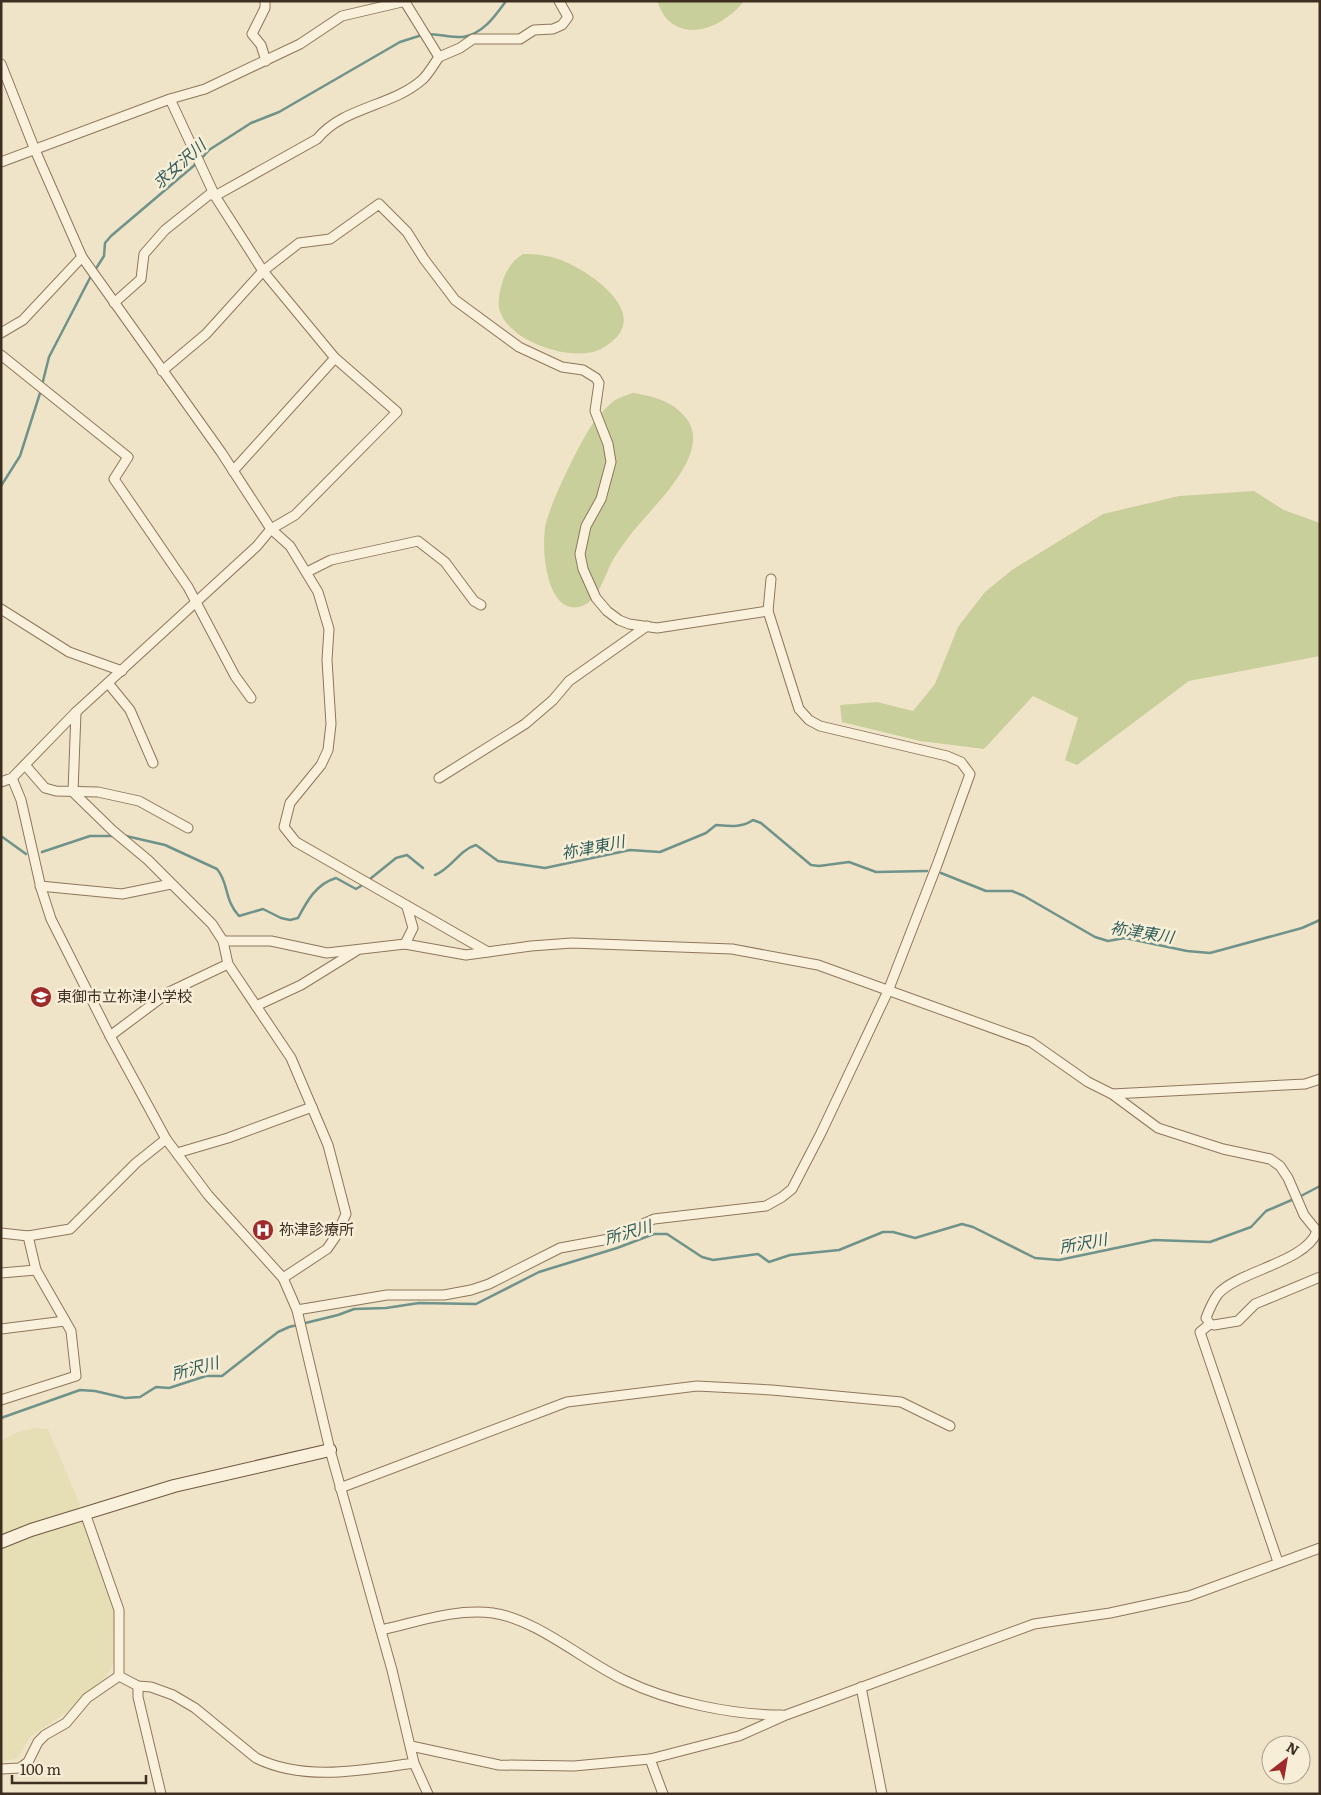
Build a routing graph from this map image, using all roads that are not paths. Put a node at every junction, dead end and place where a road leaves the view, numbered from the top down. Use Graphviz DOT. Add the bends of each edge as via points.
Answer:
graph roads {
  1 [pos="265,1"];
  2 [pos="559,1"];
  3 [pos="406,2"];
  4 [pos="439,57"];
  5 [pos="266,61"];
  6 [pos="1,64"];
  7 [pos="170,99"];
  8 [pos="35,150"];
  9 [pos="1,162"];
  10 [pos="216,196"];
  11 [pos="82,257"];
  12 [pos="263,271"];
  13 [pos="114,303"];
  14 [pos="1,333"];
  15 [pos="1,355"];
  16 [pos="335,358"];
  17 [pos="162,371"];
  18 [pos="233,471"];
  19 [pos="271,529"];
  20 [pos="307,572"];
  21 [pos="771,579"];
  22 [pos="197,600"];
  23 [pos="481,605"];
  24 [pos="1,610"];
  25 [pos="768,611"];
  26 [pos="647,626"];
  27 [pos="122,671"];
  28 [pos="108,683"];
  29 [pos="251,698"];
  30 [pos="76,712"];
  31 [pos="153,763"];
  32 [pos="25,764"];
  33 [pos="12,778"];
  34 [pos="439,778"];
  35 [pos="1,782"];
  36 [pos="73,792"];
  37 [pos="188,828"];
  38 [pos="171,884"];
  39 [pos="40,886"];
  40 [pos="407,907"];
  41 [pos="223,941"];
  42 [pos="405,944"];
  43 [pos="356,951"];
  44 [pos="488,952"];
  45 [pos="228,964"];
  46 [pos="888,991"];
  47 [pos="256,1006"];
  48 [pos="110,1036"];
  49 [pos="1320,1079"];
  50 [pos="1112,1094"];
  51 [pos="312,1107"];
  52 [pos="166,1139"];
  53 [pos="177,1153"];
  54 [pos="1,1233"];
  55 [pos="28,1236"];
  56 [pos="36,1270"];
  57 [pos="1,1274"];
  58 [pos="1320,1277"];
  59 [pos="283,1278"];
  60 [pos="297,1310"];
  61 [pos="65,1321"];
  62 [pos="1210,1324"];
  63 [pos="1,1329"];
  64 [pos="1,1400"];
  65 [pos="950,1426"];
  66 [pos="330,1450"];
  67 [pos="340,1488"];
  68 [pos="85,1513"];
  69 [pos="1,1542"];
  70 [pos="1320,1548"];
  71 [pos="1278,1562"];
  72 [pos="381,1630"];
  73 [pos="119,1676"];
  74 [pos="138,1686"];
  75 [pos="861,1687"];
  76 [pos="786,1715"];
  77 [pos="410,1746"];
  78 [pos="650,1759"];
  79 [pos="414,1763"];
  80 [pos="1,1769"];
  81 [pos="161,1794"];
  82 [pos="428,1794"];
  83 [pos="663,1794"];
  84 [pos="882,1794"];
  1 -- 5 [label="street" via="265,8 252,34 261,45"];
  2 -- 4 [label="street" via="568,17 554,29 534,30 520,39 473,39"];
  3 -- 4 [label="street"];
  3 -- 5 [label="street" via="342,16 300,44"];
  4 -- 10 [label="street" via="423,79 399,94 356,111 326,128 317,139"];
  5 -- 7 [label="street" via="205,89"];
  6 -- 8 [label="street"];
  7 -- 8 [label="street"];
  7 -- 10 [label="street"];
  8 -- 9 [label="street"];
  8 -- 11 [label="street"];
  10 -- 12 [label="street"];
  10 -- 13 [label="street" via="210,194 165,230 144,254 141,279"];
  11 -- 13 [label="street"];
  11 -- 14 [label="street" via="23,320"];
  12 -- 16 [label="street"];
  12 -- 17 [label="street" via="206,334"];
  12 -- 26 [label="street" via="299,243 330,239 379,204 407,232 455,300 519,346 550,362 583,370 596,378 600,390 595,411 608,444 611,462 601,499 586,526 580,546 583,569 593,593 607,611 629,624"];
  13 -- 17 [label="street"];
  15 -- 22 [label="street" via="128,456 114,479"];
  16 -- 18 [label="street"];
  16 -- 19 [label="street" via="398,412 294,515"];
  17 -- 18 [label="street"];
  18 -- 19 [label="street"];
  19 -- 20 [label="street" via="290,546"];
  19 -- 22 [label="street" via="257,546"];
  20 -- 23 [label="street" via="331,560 418,541 445,562"];
  20 -- 40 [label="street" via="318,592 329,629 327,660 331,724 328,750 321,765 290,803 284,827 296,842"];
  21 -- 25 [label="street"];
  22 -- 27 [label="street"];
  22 -- 29 [label="street" via="236,676"];
  24 -- 27 [label="street" via="69,652"];
  25 -- 26 [label="street" via="657,628"];
  25 -- 46 [label="street" via="799,710 809,720 820,726 947,756 961,762 970,774"];
  26 -- 34 [label="street" via="569,681 525,724"];
  27 -- 28 [label="street"];
  28 -- 30 [label="street"];
  28 -- 31 [label="street" via="130,710"];
  30 -- 32 [label="street"];
  30 -- 36 [label="street"];
  32 -- 33 [label="street"];
  32 -- 36 [label="street" via="45,788"];
  33 -- 35 [label="street"];
  33 -- 39 [label="street" via="21,800"];
  36 -- 37 [label="street" via="98,792 139,801"];
  36 -- 38 [label="street"];
  38 -- 39 [label="street" via="122,894"];
  38 -- 41 [label="street" via="212,924"];
  39 -- 48 [label="street" via="50,919"];
  40 -- 42 [label="street" via="413,928"];
  40 -- 44 [label="street"];
  41 -- 43 [label="street" via="271,941 326,953"];
  41 -- 45 [label="street"];
  42 -- 43 [label="street"];
  42 -- 44 [label="street" via="466,955"];
  43 -- 47 [label="street" via="301,985"];
  44 -- 46 [label="street" via="572,943 732,949 818,965"];
  45 -- 47 [label="street"];
  45 -- 48 [label="street" via="170,992"];
  46 -- 50 [label="street" via="1031,1042 1088,1082"];
  46 -- 60 [label="street" via="792,1188 766,1206 654,1219 609,1239 560,1248 471,1290 444,1295 387,1295"];
  47 -- 51 [label="street" via="291,1058"];
  48 -- 52 [label="street"];
  49 -- 50 [label="street" via="1305,1084"];
  50 -- 62 [label="street" via="1158,1128 1223,1149 1270,1159 1288,1178 1304,1215 1317,1231 1315,1237 1297,1253 1219,1294 1206,1318"];
  51 -- 53 [label="street"];
  51 -- 59 [label="street" via="328,1145 346,1214 327,1249"];
  52 -- 53 [label="street"];
  52 -- 55 [label="street" via="136,1162 70,1229"];
  53 -- 59 [label="street" via="208,1195"];
  54 -- 55 [label="street"];
  55 -- 56 [label="street"];
  56 -- 57 [label="street"];
  56 -- 61 [label="street"];
  58 -- 62 [label="street" via="1255,1304 1238,1321"];
  59 -- 60 [label="street"];
  60 -- 66 [label="street"];
  61 -- 63 [label="street"];
  61 -- 64 [label="street" via="71,1331 76,1376"];
  62 -- 71 [label="street" via="1200,1332"];
  65 -- 67 [label="street" via="901,1402 697,1386 568,1402"];
  66 -- 67 [label="street"];
  66 -- 68 [label="street" via="174,1486"];
  67 -- 72 [label="street"];
  68 -- 69 [label="street"];
  68 -- 73 [label="street" via="120,1610"];
  70 -- 71 [label="street"];
  71 -- 75 [label="street" via="1189,1596 1110,1613 1034,1624"];
  72 -- 76 [label="street" via="468,1611 494,1613 521,1621 624,1680 663,1697 754,1715"];
  72 -- 77 [label="street"];
  73 -- 74 [label="street"];
  73 -- 80 [label="street" via="87,1698 66,1723 45,1735 28,1762 20,1768"];
  74 -- 79 [label="street" via="173,1695 195,1708 267,1764 296,1771 345,1772"];
  74 -- 81 [label="street"];
  75 -- 76 [label="street"];
  75 -- 84 [label="street"];
  76 -- 78 [label="street" via="739,1736"];
  77 -- 78 [label="street" via="499,1765 574,1766"];
  77 -- 79 [label="street"];
  78 -- 83 [label="street"];
  79 -- 82 [label="street"];
}
